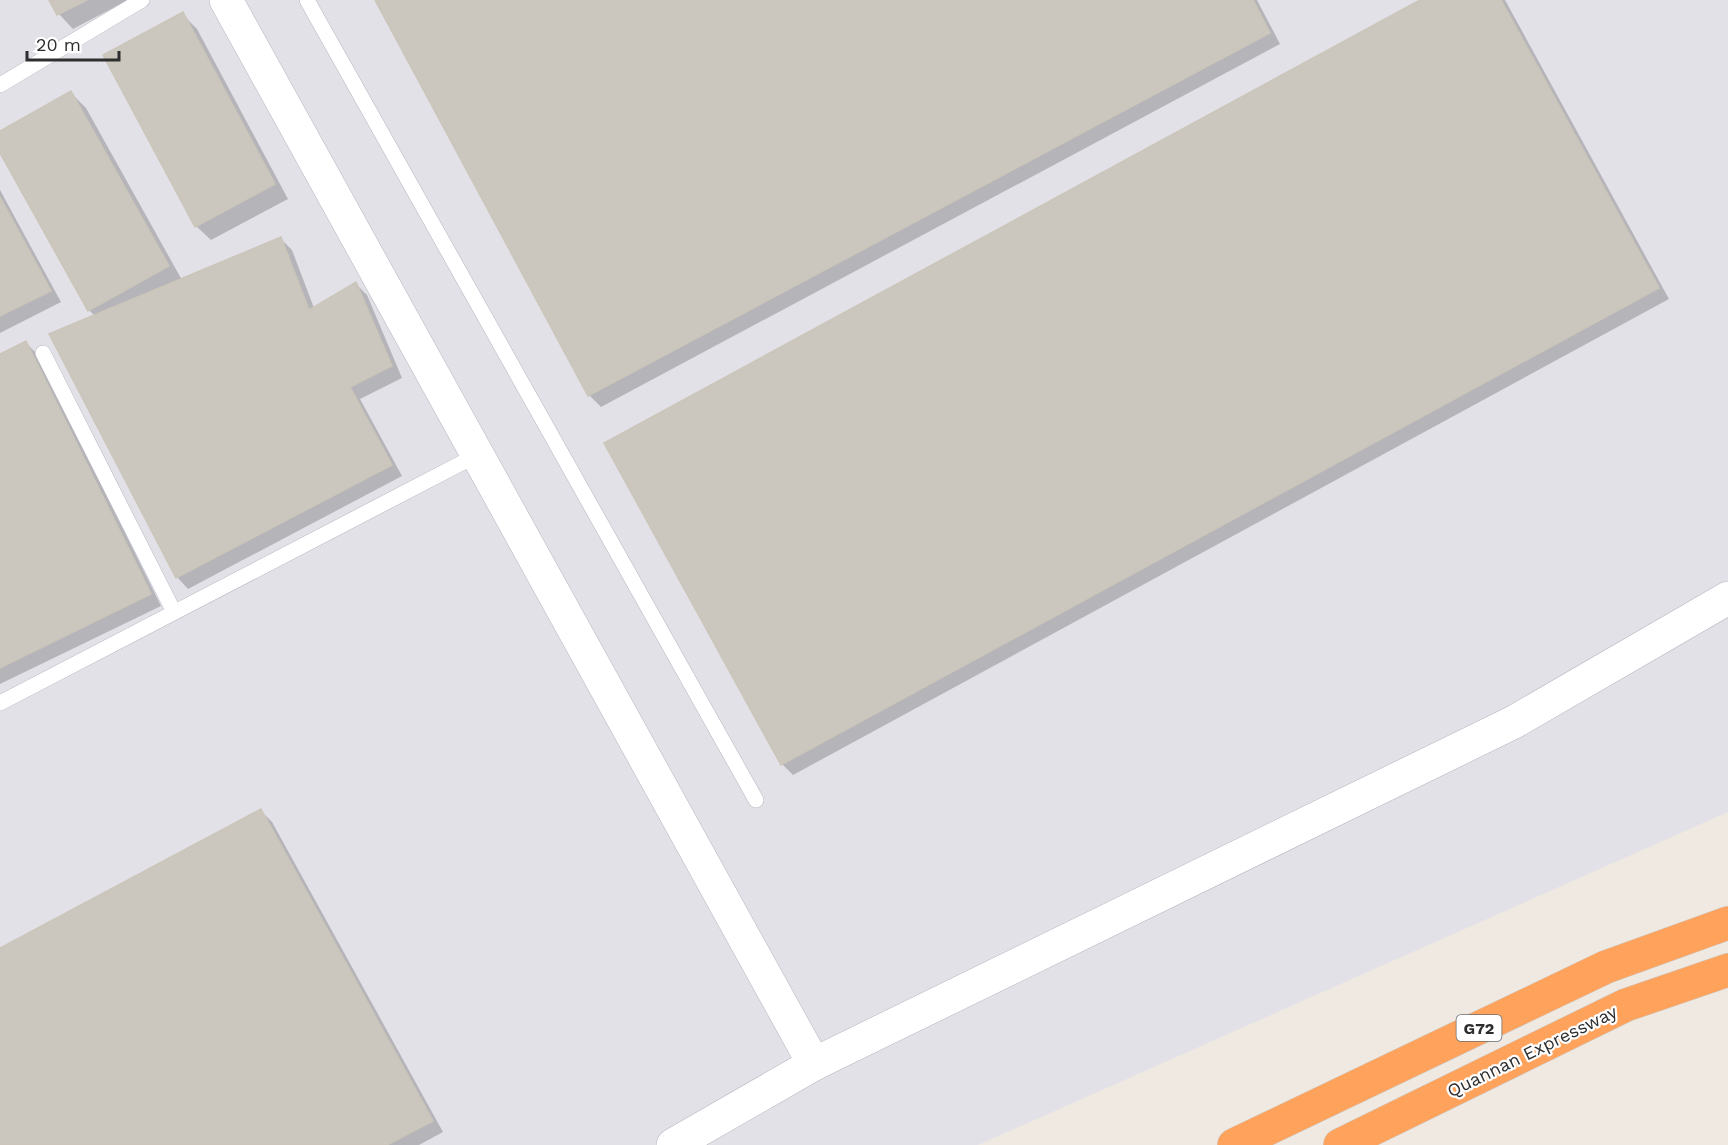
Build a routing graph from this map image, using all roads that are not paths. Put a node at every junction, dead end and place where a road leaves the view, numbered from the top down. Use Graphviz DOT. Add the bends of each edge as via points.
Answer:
graph roads {
  1 [pos="142,0"];
  2 [pos="226,0"];
  3 [pos="307,0"];
  4 [pos="0,85"];
  5 [pos="43,353"];
  6 [pos="477,454"];
  7 [pos="1728,598"];
  8 [pos="174,612"];
  9 [pos="0,703"];
  10 [pos="756,801"];
  11 [pos="1728,923"];
  12 [pos="1728,970"];
  13 [pos="814,1064"];
  14 [pos="673,1145"];
  15 [pos="1234,1145"];
  16 [pos="1340,1145"];
  1 -- 4 [label="lane"];
  2 -- 6 [label="street"];
  3 -- 10 [label="lane"];
  5 -- 8 [label="lane"];
  6 -- 8 [label="lane"];
  6 -- 13 [label="street"];
  7 -- 13 [label="street" via="1514,722"];
  8 -- 9 [label="lane"];
  11 -- 15 [label="highway, G72" via="1606,967"];
  12 -- 16 [label="highway, Quannan Expressway / G72" via="1626,1005"];
  13 -- 14 [label="street"];
}
